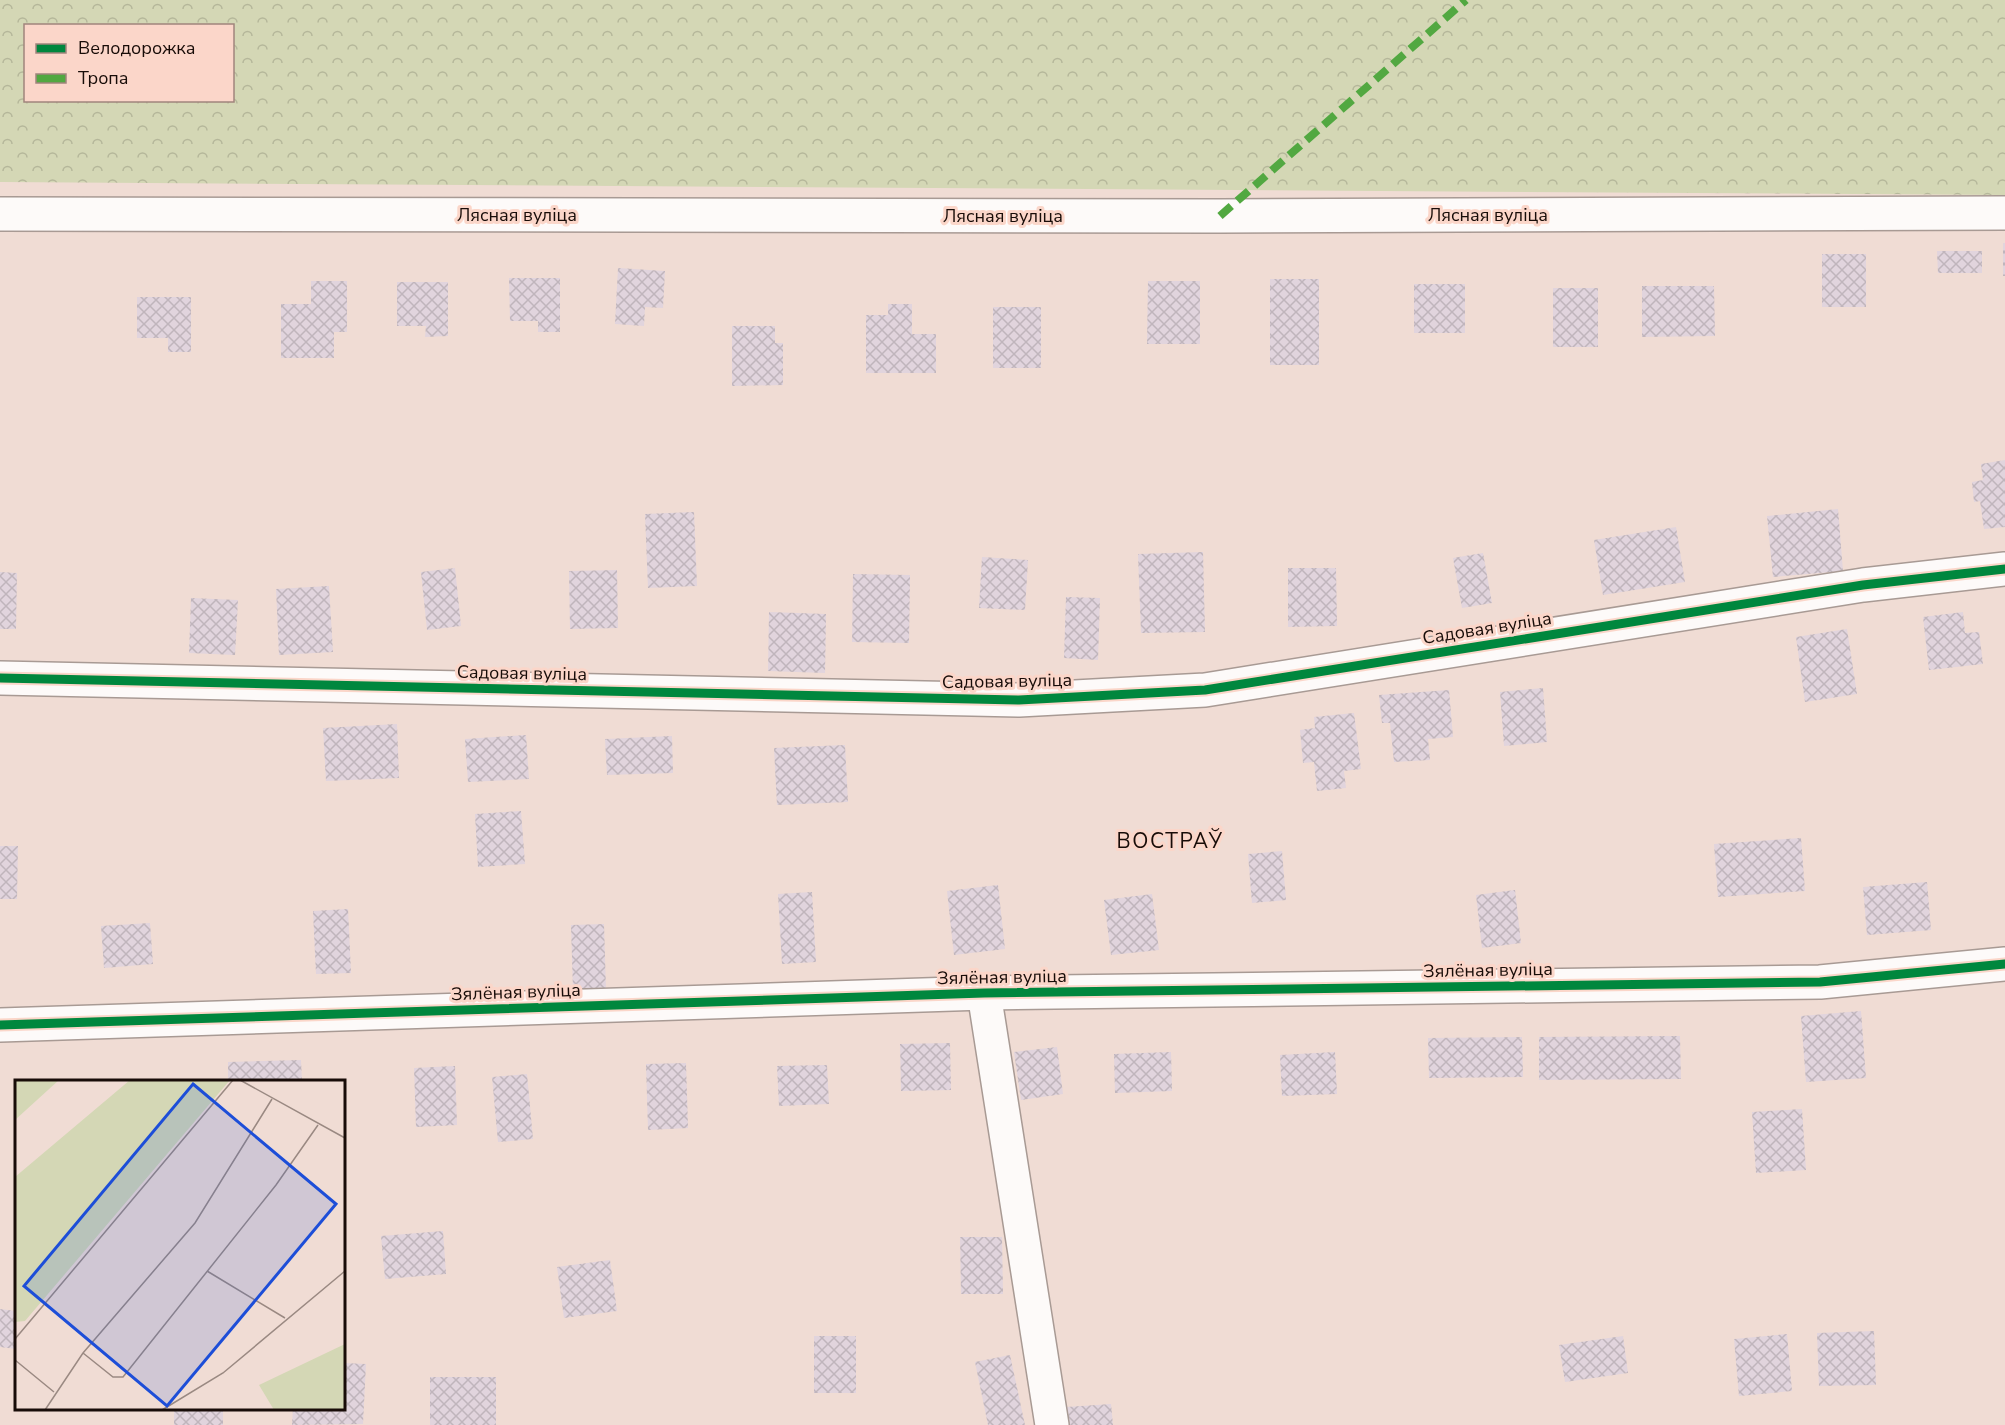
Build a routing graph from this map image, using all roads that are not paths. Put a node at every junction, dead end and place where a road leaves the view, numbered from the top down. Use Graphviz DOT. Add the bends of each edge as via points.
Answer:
graph roads {
  1 [pos="2005,213"];
  2 [pos="0,214"];
  3 [pos="2005,569"];
  4 [pos="0,678"];
  5 [pos="2005,964"];
  6 [pos="984,993"];
  7 [pos="0,1025"];
  8 [pos="1052,1425"];
  1 -- 2 [label="street, Лясная вуліца"];
  3 -- 4 [label="street, Садовая вуліца" via="1863,585 1205,690 1030,700"];
  5 -- 6 [label="street, Зялёная вуліца" via="1820,982"];
  6 -- 7 [label="street, Зялёная вуліца"];
  6 -- 8 [label="street"];
}
